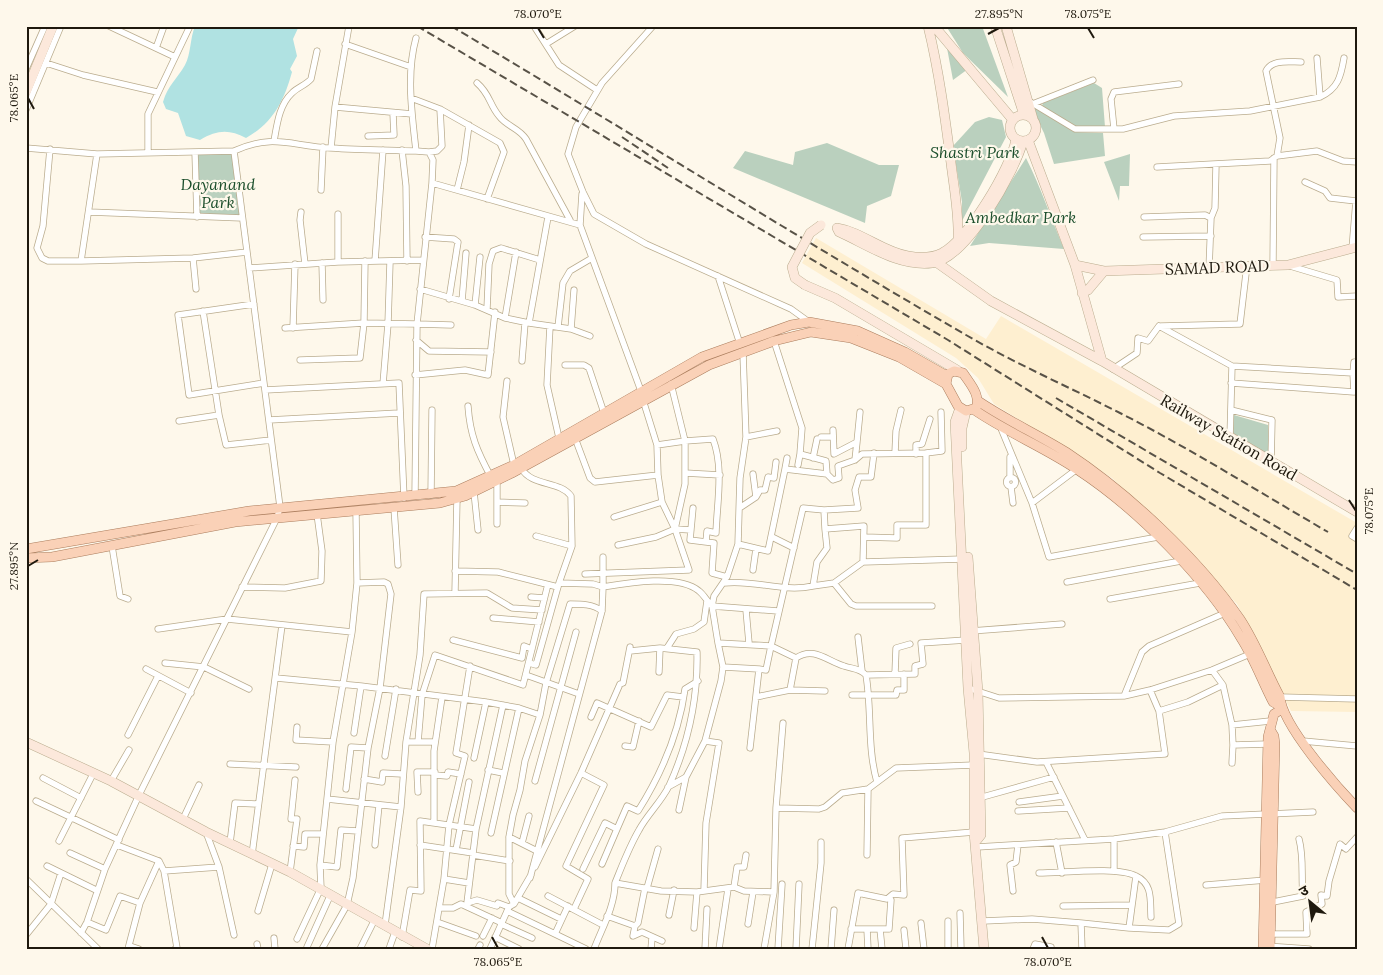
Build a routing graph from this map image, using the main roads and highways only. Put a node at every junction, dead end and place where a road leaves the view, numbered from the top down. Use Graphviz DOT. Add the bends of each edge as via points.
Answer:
graph roads {
  1 [pos="741,349"];
  2 [pos="950,376"];
  3 [pos="642,395"];
  4 [pos="978,401"];
  5 [pos="966,409"];
  6 [pos="517,467"];
  7 [pos="494,479"];
  8 [pos="1142,517"];
  9 [pos="26,549"];
  10 [pos="26,558"];
  11 [pos="1281,704"];
  12 [pos="1271,726"];
  13 [pos="1271,766"];
  14 [pos="1357,808"];
  15 [pos="1269,880"];
  16 [pos="1266,947"];
  1 -- 2 [label="main road" via="811,332 851,338"];
  1 -- 2 [label="main road" via="790,325 810,322 858,330"];
  1 -- 3 [label="main road"];
  1 -- 3 [label="main road" via="702,357"];
  2 -- 4 [label="main road" via="963,373"];
  2 -- 5 [label="main road"];
  3 -- 6 [label="main road" via="574,438"];
  3 -- 6 [label="main road" via="558,438"];
  4 -- 5 [label="main road"];
  4 -- 8 [label="main road" via="1000,416 1027,428 1112,485"];
  5 -- 8 [label="main road" via="1077,469"];
  6 -- 7 [label="main road"];
  7 -- 9 [label="main road" via="430,495 280,508"];
  7 -- 10 [label="main road" via="474,492 440,503 234,522 52,557"];
  8 -- 11 [label="main road" via="1231,607 1248,633"];
  8 -- 11 [label="main road" via="1225,613 1250,654 1273,702"];
  11 -- 12 [label="main road"];
  11 -- 14 [label="main road" via="1323,770"];
  12 -- 13 [label="main road" via="1274,736"];
  12 -- 13 [label="main road" via="1268,737"];
  13 -- 15 [label="main road"];
  15 -- 16 [label="main road"];
  15 -- 16 [label="main road" via="1273,902"];
}
